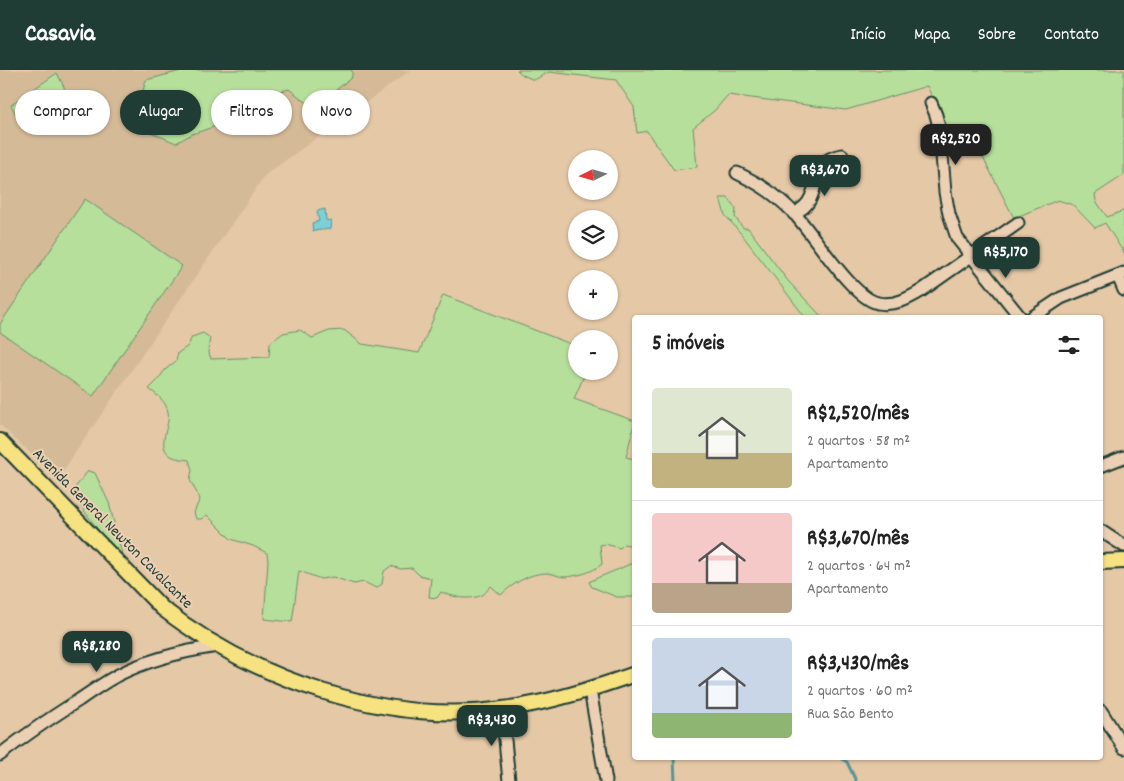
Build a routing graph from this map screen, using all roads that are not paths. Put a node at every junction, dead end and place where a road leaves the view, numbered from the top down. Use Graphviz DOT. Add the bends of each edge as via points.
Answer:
graph roads {
  1 [pos="931,103"];
  2 [pos="842,155"];
  3 [pos="736,173"];
  4 [pos="794,214"];
  5 [pos="1018,222"];
  6 [pos="971,256"];
  7 [pos="1121,275"];
  8 [pos="1124,290"];
  9 [pos="1041,314"];
  10 [pos="1019,315"];
  11 [pos="0,441"];
  12 [pos="1124,457"];
  13 [pos="1103,465"];
  14 [pos="1103,532"];
  15 [pos="1124,546"];
  16 [pos="1124,561"];
  17 [pos="1103,562"];
  18 [pos="218,646"];
  19 [pos="632,675"];
  20 [pos="590,690"];
  21 [pos="502,709"];
  22 [pos="1103,714"];
  23 [pos="1124,748"];
  24 [pos="0,755"];
  25 [pos="508,781"];
  26 [pos="606,781"];
  1 -- 6 [label="street" via="940,131 949,214 957,238"];
  2 -- 4 [label="street" via="822,165 808,203"];
  3 -- 4 [label="street" via="772,192"];
  4 -- 6 [label="street" via="853,286 864,297 877,303 893,304 906,300"];
  5 -- 6 [label="street"];
  6 -- 10 [label="street"];
  7 -- 8 [label="street"];
  7 -- 9 [label="street" via="1062,298"];
  11 -- 18 [label="main road, Avenida General Newton Cavalcante" via="162,608"];
  12 -- 13 [label="street"];
  14 -- 15 [label="street"];
  16 -- 17 [label="main road"];
  18 -- 21 [label="main road, Avenida General Newton Cavalcante" via="280,675 354,701 419,710"];
  18 -- 24 [label="street" via="188,650 117,675"];
  19 -- 20 [label="main road, Avenida General Newton Cavalcante"];
  20 -- 21 [label="main road, Avenida General Newton Cavalcante"];
  20 -- 26 [label="street"];
  21 -- 25 [label="street"];
  22 -- 23 [label="street"];
}
